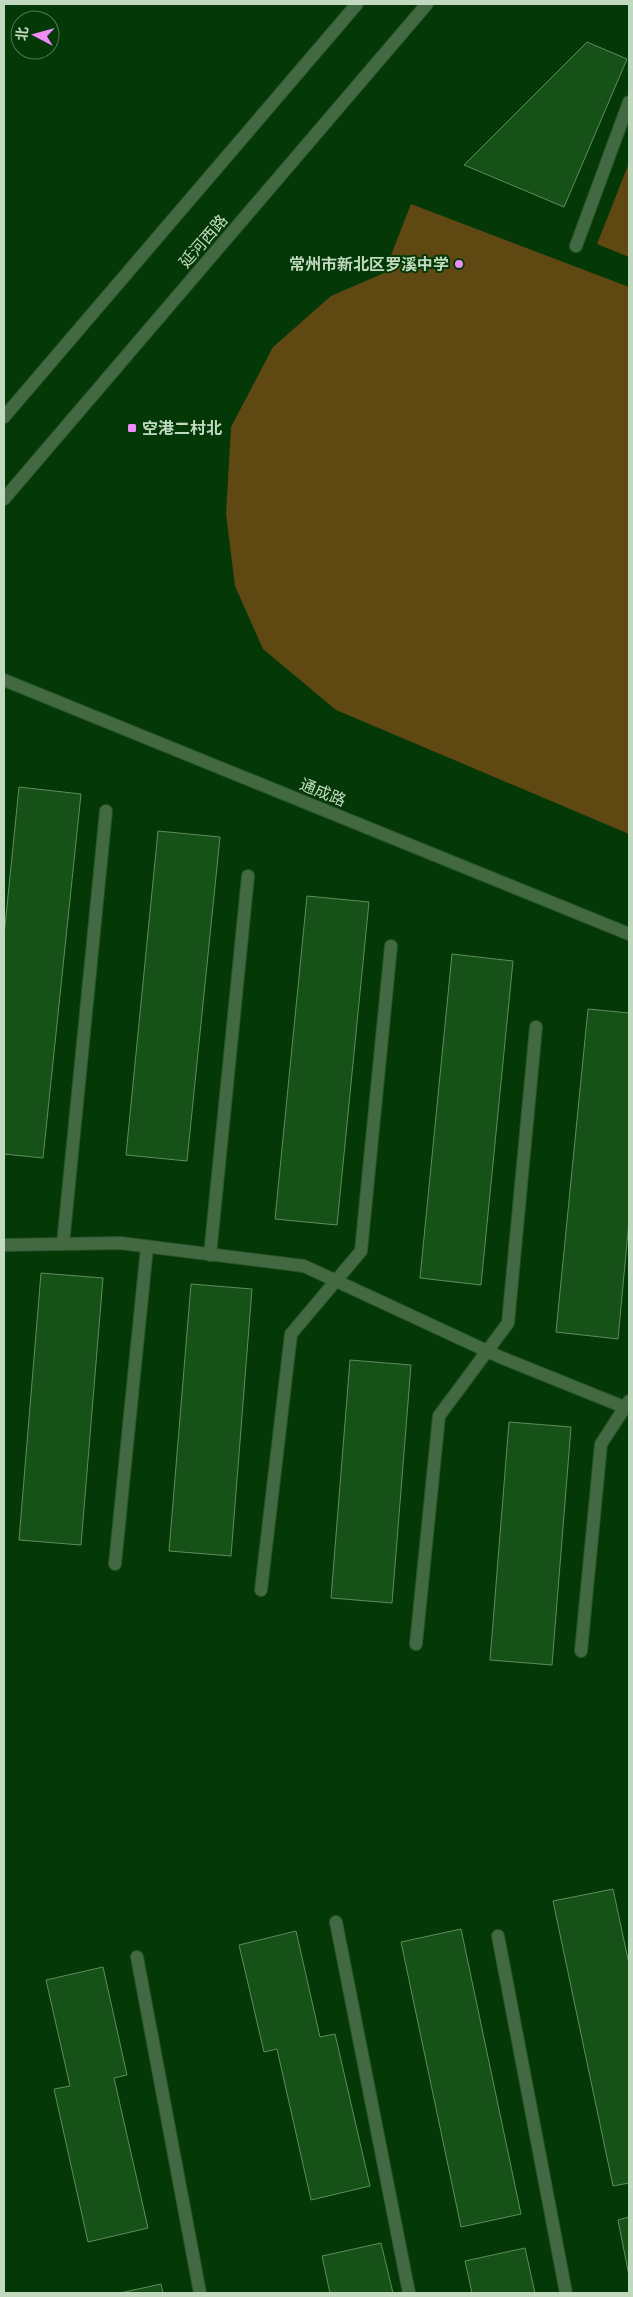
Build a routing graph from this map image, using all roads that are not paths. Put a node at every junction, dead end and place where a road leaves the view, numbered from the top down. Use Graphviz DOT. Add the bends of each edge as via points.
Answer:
graph roads {
  1 [pos="356,4"];
  2 [pos="427,4"];
  3 [pos="629,102"];
  4 [pos="576,246"];
  5 [pos="4,417"];
  6 [pos="4,499"];
  7 [pos="4,680"];
  8 [pos="106,811"];
  9 [pos="248,876"];
  10 [pos="629,934"];
  11 [pos="391,946"];
  12 [pos="536,1027"];
  13 [pos="62,1244"];
  14 [pos="4,1245"];
  15 [pos="147,1247"];
  16 [pos="210,1255"];
  17 [pos="336,1281"];
  18 [pos="487,1351"];
  19 [pos="628,1406"];
  20 [pos="115,1564"];
  21 [pos="261,1590"];
  22 [pos="416,1644"];
  23 [pos="581,1651"];
  24 [pos="336,1922"];
  25 [pos="498,1936"];
  26 [pos="137,1957"];
  27 [pos="200,2293"];
  28 [pos="409,2293"];
  29 [pos="566,2293"];
  1 -- 5 [label="street"];
  2 -- 6 [label="street, 延河西路"];
  3 -- 4 [label="street"];
  7 -- 10 [label="street, 通成路"];
  8 -- 13 [label="street"];
  9 -- 16 [label="street"];
  11 -- 17 [label="street" via="361,1251"];
  12 -- 18 [label="street" via="508,1323"];
  13 -- 14 [label="street"];
  13 -- 15 [label="street" via="120,1243"];
  15 -- 16 [label="street"];
  15 -- 20 [label="street"];
  16 -- 17 [label="street" via="304,1266"];
  17 -- 18 [label="street"];
  17 -- 21 [label="street" via="291,1334"];
  18 -- 19 [label="street"];
  18 -- 22 [label="street" via="439,1416"];
  19 -- 23 [label="street" via="601,1444"];
  24 -- 28 [label="street"];
  25 -- 29 [label="street"];
  26 -- 27 [label="street"];
}
